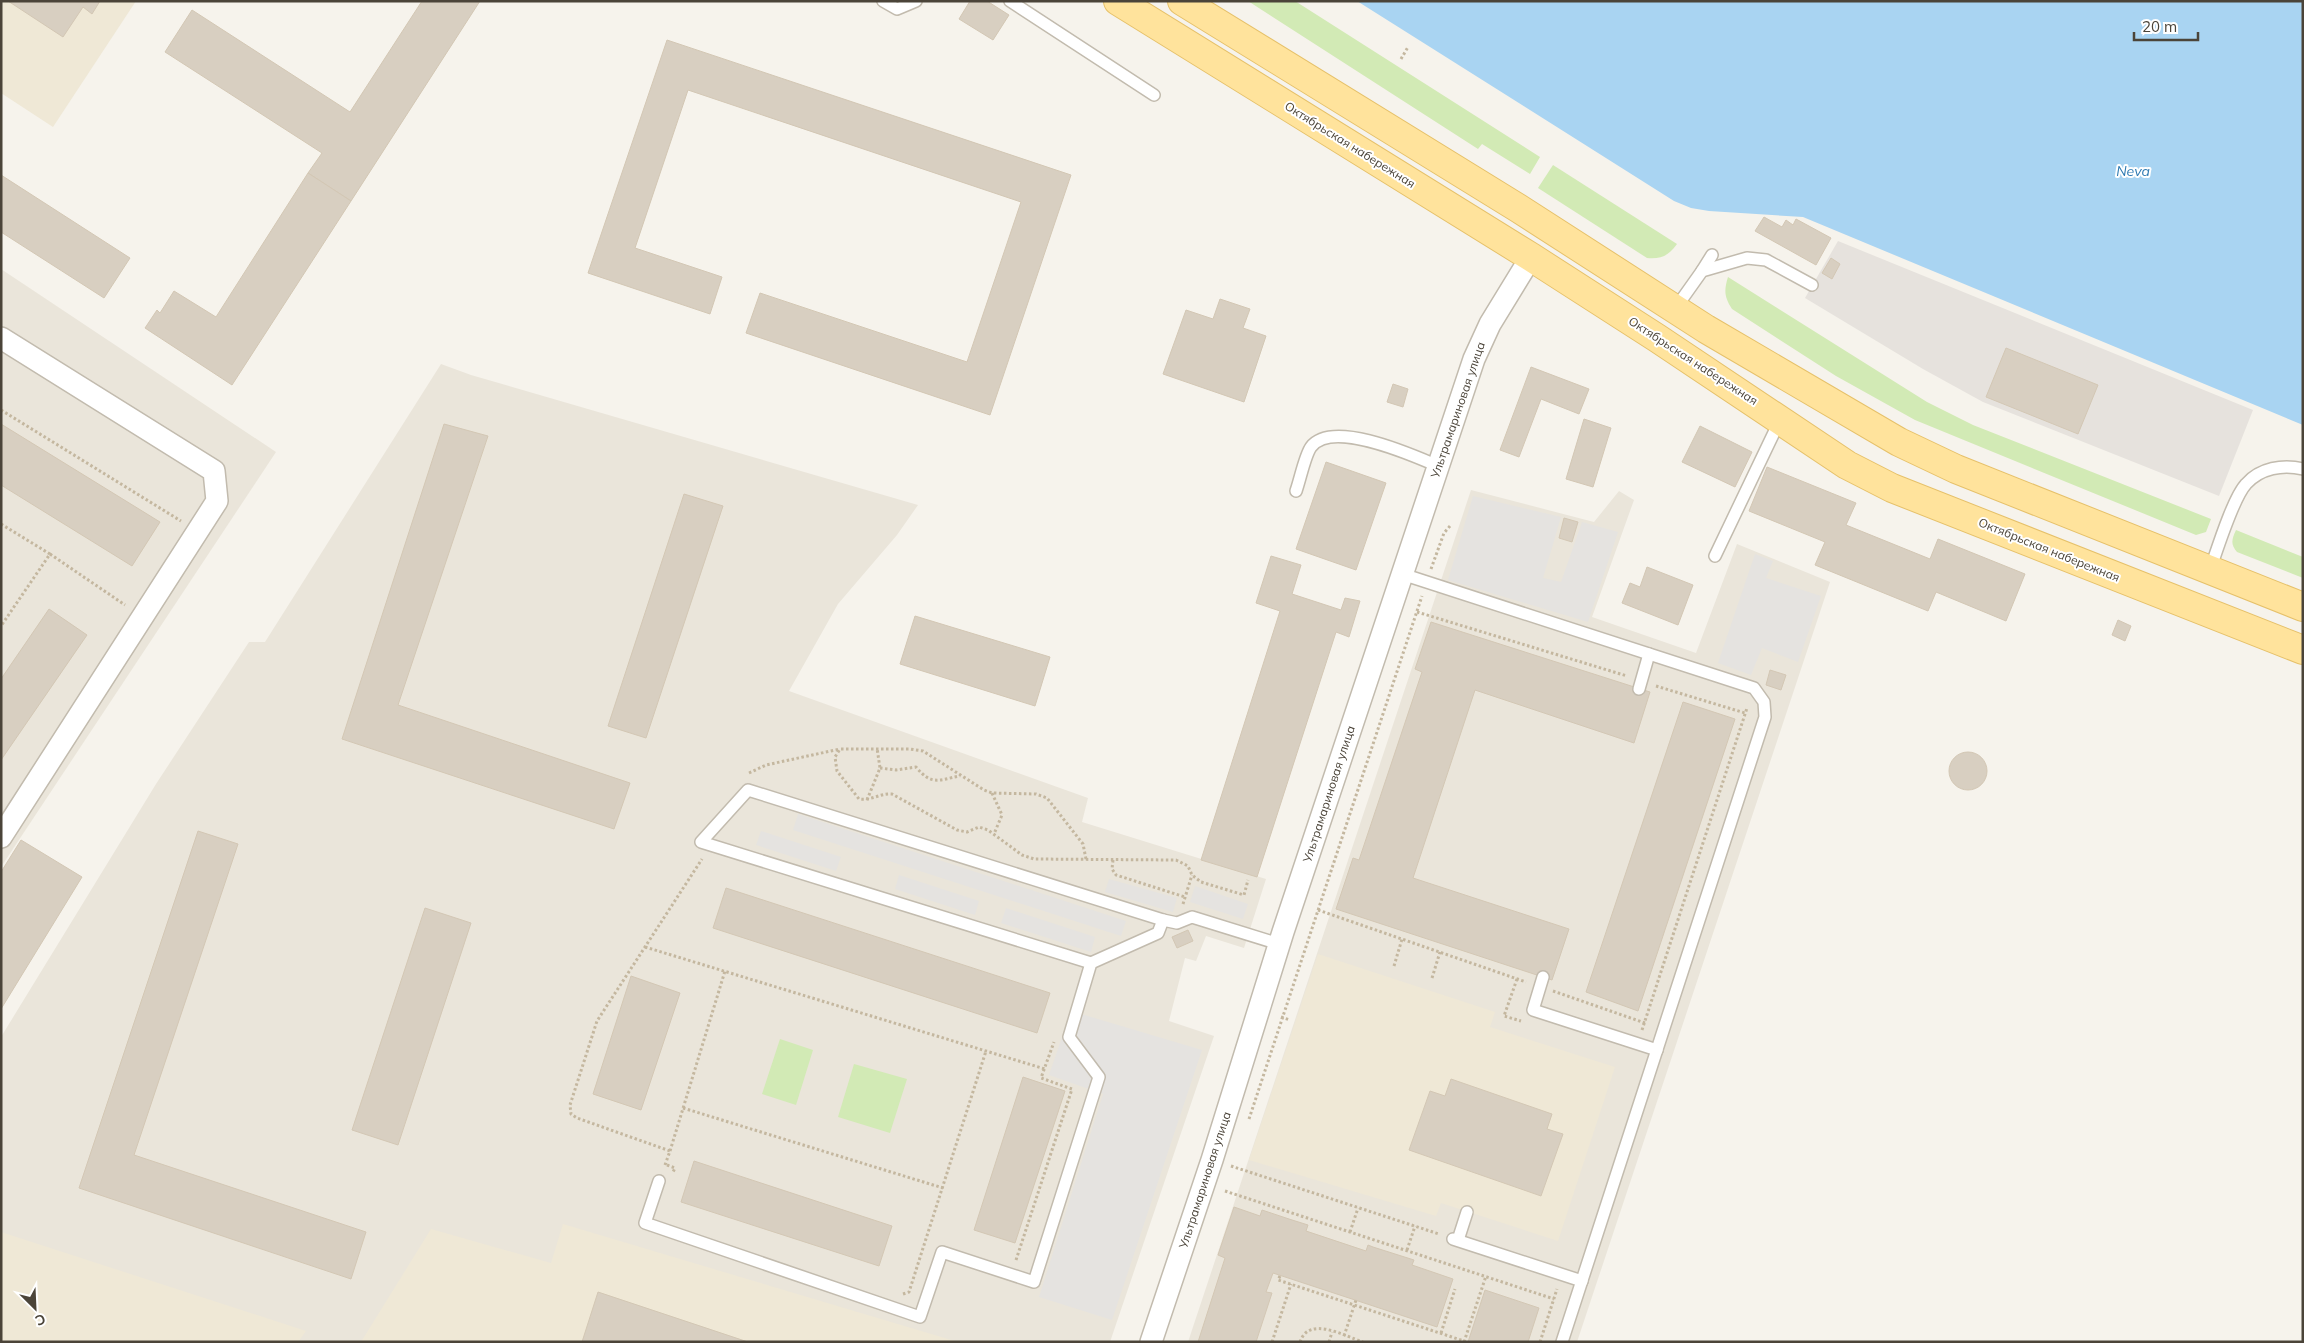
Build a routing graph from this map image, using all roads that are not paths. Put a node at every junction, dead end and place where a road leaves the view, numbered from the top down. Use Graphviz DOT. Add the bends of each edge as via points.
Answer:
graph roads {
  1 [pos="883,1"];
  2 [pos="916,1"];
  3 [pos="1010,1"];
  4 [pos="1118,1"];
  5 [pos="1182,1"];
  6 [pos="1154,95"];
  7 [pos="1712,255"];
  8 [pos="1531,257"];
  9 [pos="1702,271"];
  10 [pos="1812,286"];
  11 [pos="1675,309"];
  12 [pos="1,338"];
  13 [pos="1781,419"];
  14 [pos="1438,466"];
  15 [pos="2303,469"];
  16 [pos="1296,491"];
  17 [pos="1714,556"];
  18 [pos="2210,570"];
  19 [pos="1402,574"];
  20 [pos="2303,607"];
  21 [pos="2303,650"];
  22 [pos="1649,654"];
  23 [pos="1640,685"];
  24 [pos="1,837"];
  25 [pos="1163,920"];
  26 [pos="1280,944"];
  27 [pos="1091,963"];
  28 [pos="1541,982"];
  29 [pos="1657,1050"];
  30 [pos="659,1181"];
  31 [pos="1467,1212"];
  32 [pos="1582,1281"];
  33 [pos="1151,1342"];
  34 [pos="1562,1342"];
  1 -- 2 [label="lane" via="897,9"];
  3 -- 6 [label="lane"];
  4 -- 8 [label="main road, Октябрьская набережная"];
  5 -- 11 [label="main road"];
  7 -- 9 [label="lane"];
  8 -- 13 [label="main road, Октябрьская набережная"];
  8 -- 14 [label="street, Ультрамариновая улица" via="1478,350"];
  9 -- 10 [label="lane" via="1747,258 1766,260"];
  9 -- 11 [label="lane"];
  11 -- 18 [label="main road" via="1899,442 1956,469"];
  12 -- 24 [label="street" via="214,472 216,501"];
  13 -- 17 [label="lane"];
  13 -- 21 [label="main road, Октябрьская набережная" via="1847,465 1892,488"];
  14 -- 16 [label="lane" via="1358,439 1341,436 1323,438 1310,447"];
  14 -- 19 [label="street, Ультрамариновая улица"];
  15 -- 18 [label="lane" via="2276,467 2259,473 2246,484 2238,496"];
  18 -- 20 [label="main road"];
  19 -- 22 [label="lane"];
  19 -- 26 [label="street, Ультрамариновая улица"];
  22 -- 23 [label="lane"];
  22 -- 29 [label="lane" via="1754,688 1764,702 1765,718"];
  25 -- 26 [label="lane" via="1177,923 1192,917"];
  25 -- 27 [label="lane" via="1158,933"];
  25 -- 27 [label="lane" via="748,790 701,842"];
  26 -- 33 [label="street, Ультрамариновая улица"];
  27 -- 30 [label="lane" via="1069,1037 1100,1077 1034,1282 942,1252 920,1317 645,1223"];
  28 -- 29 [label="lane" via="1532,1010"];
  29 -- 32 [label="lane"];
  31 -- 32 [label="lane" via="1456,1240"];
  32 -- 34 [label="lane"];
}
